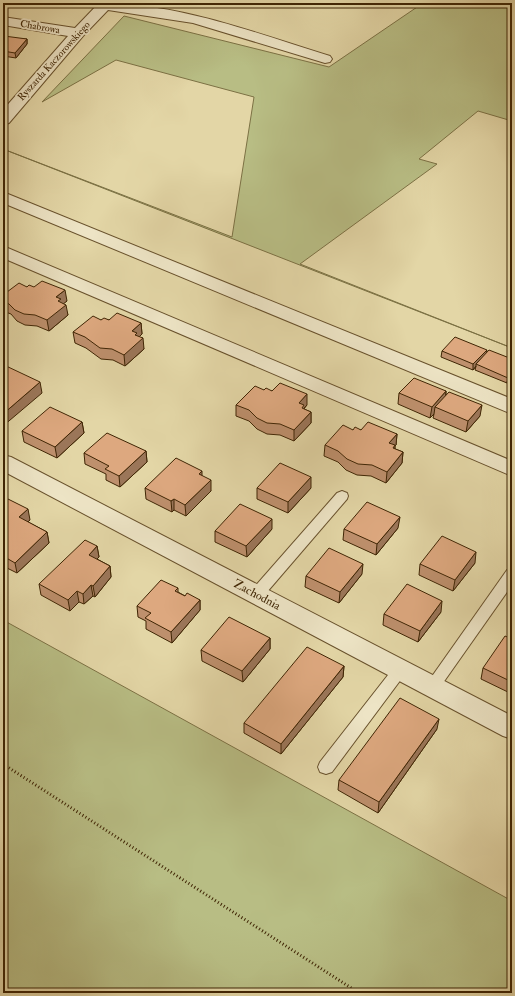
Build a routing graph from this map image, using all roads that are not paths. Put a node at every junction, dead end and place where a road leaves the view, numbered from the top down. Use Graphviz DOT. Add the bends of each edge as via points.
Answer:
graph roads {
  1 [pos="106,4"];
  2 [pos="3,21"];
  3 [pos="78,34"];
  4 [pos="325,59"];
  5 [pos="3,120"];
  6 [pos="3,197"];
  7 [pos="3,251"];
  8 [pos="512,407"];
  9 [pos="3,462"];
  10 [pos="512,469"];
  11 [pos="342,496"];
  12 [pos="512,574"];
  13 [pos="256,595"];
  14 [pos="400,670"];
  15 [pos="433,686"];
  16 [pos="512,728"];
  17 [pos="326,767"];
  1 -- 3 [label="street, Ryszarda Kaczorowskiego"];
  1 -- 4 [label="street" via="195,19"];
  2 -- 3 [label="street, Chabrowa"];
  3 -- 5 [label="street, Ryszarda Kaczorowskiego"];
  6 -- 8 [label="street"];
  7 -- 10 [label="street"];
  9 -- 13 [label="street, Zachodnia"];
  11 -- 13 [label="lane"];
  12 -- 15 [label="lane"];
  13 -- 14 [label="street, Zachodnia"];
  14 -- 15 [label="street, Zachodnia"];
  14 -- 17 [label="lane"];
  15 -- 16 [label="street, Zachodnia"];
}
